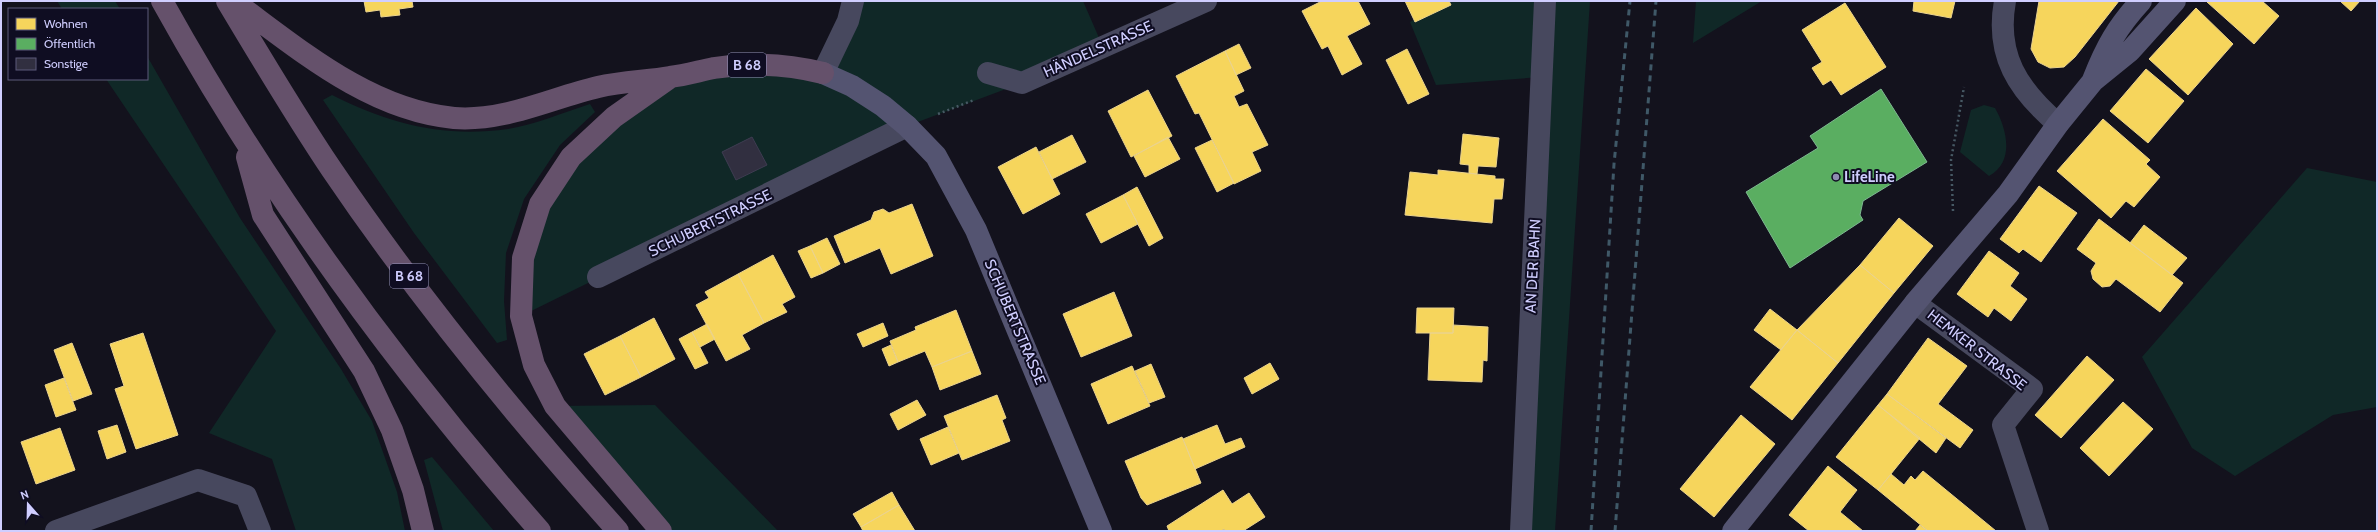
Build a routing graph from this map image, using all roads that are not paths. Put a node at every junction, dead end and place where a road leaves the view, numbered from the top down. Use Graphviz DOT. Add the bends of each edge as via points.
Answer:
graph roads {
  1 [pos="162,1"];
  2 [pos="227,1"];
  3 [pos="233,1"];
  4 [pos="853,1"];
  5 [pos="1206,1"];
  6 [pos="1546,1"];
  7 [pos="2005,1"];
  8 [pos="2141,1"];
  9 [pos="2175,1"];
  10 [pos="823,73"];
  11 [pos="988,73"];
  12 [pos="671,77"];
  13 [pos="2093,81"];
  14 [pos="2058,124"];
  15 [pos="907,126"];
  16 [pos="241,137"];
  17 [pos="598,277"];
  18 [pos="1915,303"];
  19 [pos="56,531"];
  20 [pos="260,531"];
  21 [pos="423,531"];
  22 [pos="540,531"];
  23 [pos="618,531"];
  24 [pos="661,531"];
  25 [pos="1101,531"];
  26 [pos="1522,531"];
  27 [pos="1733,531"];
  28 [pos="2038,531"];
  1 -- 16 [label="highway"];
  2 -- 23 [label="highway, B 68" via="332,170 417,288 566,474"];
  3 -- 12 [label="highway, B 68" via="328,70 377,95 414,110 454,118 505,114 599,86"];
  4 -- 10 [label="street" via="848,21"];
  5 -- 11 [label="street, HÄNDELSTRASSE" via="1022,83"];
  6 -- 26 [label="street, AN DER BAHN"];
  7 -- 14 [label="street" via="2002,15 2003,44 2013,73 2035,104"];
  8 -- 13 [label="main road, HEMKER STRASSE" via="2126,17 2108,44"];
  9 -- 13 [label="main road, HEMKER STRASSE" via="2130,51"];
  10 -- 12 [label="highway, B 68" via="790,65 754,64 714,68"];
  10 -- 15 [label="main road, SCHUBERTSTRASSE" via="852,86 883,106"];
  12 -- 24 [label="highway, B 68" via="614,117 571,157 540,204 523,258 520,316 534,365 554,406"];
  13 -- 14 [label="main road, HEMKER STRASSE"];
  14 -- 18 [label="main road, HEMKER STRASSE" via="2008,194"];
  15 -- 17 [label="street, SCHUBERTSTRASSE"];
  15 -- 25 [label="main road, SCHUBERTSTRASSE" via="936,156 976,230"];
  16 -- 21 [label="highway" via="263,215 364,371 392,430 413,490"];
  16 -- 22 [label="highway" via="281,198 370,319 450,424"];
  18 -- 27 [label="main road, HEMKER STRASSE"];
  18 -- 28 [label="street, HEMKER STRASSE" via="2032,389 2003,425"];
  19 -- 20 [label="street" via="198,480 246,496"];
}
